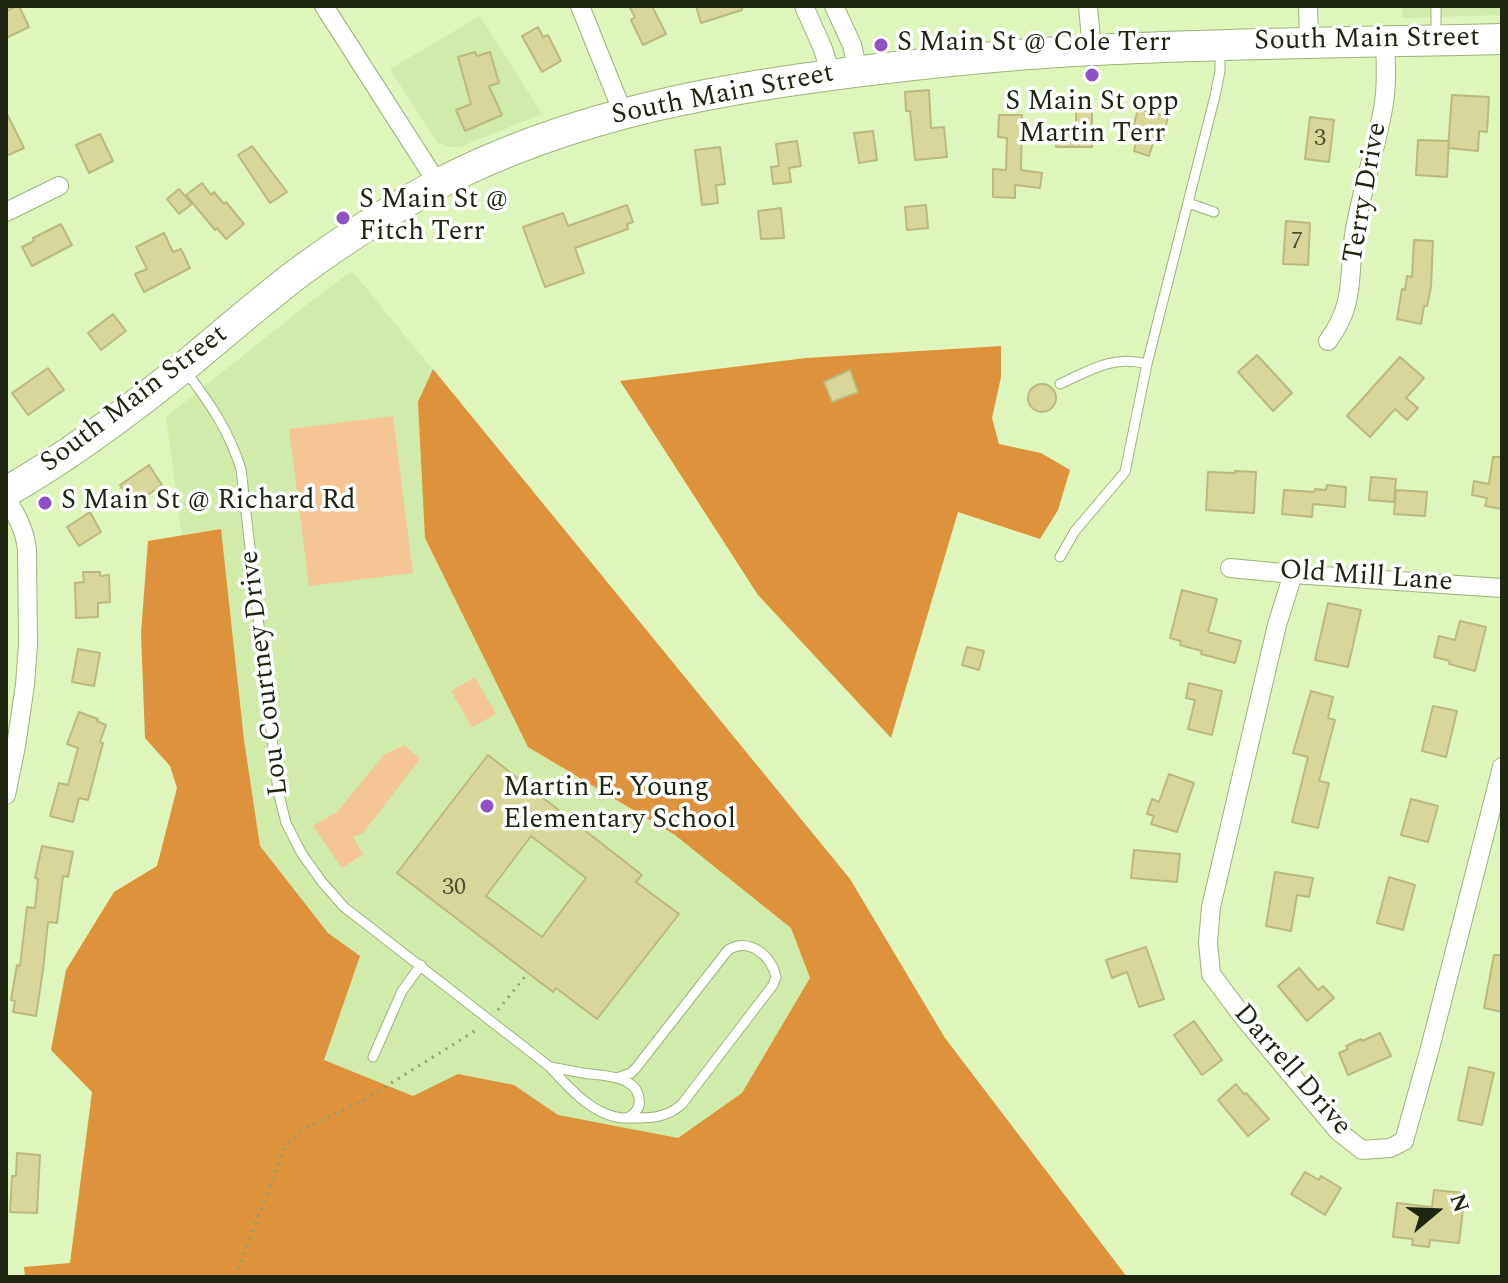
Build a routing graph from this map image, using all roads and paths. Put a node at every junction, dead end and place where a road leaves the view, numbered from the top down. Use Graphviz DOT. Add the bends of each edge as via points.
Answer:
graph roads {
  1 [pos="324,6"];
  2 [pos="580,6"];
  3 [pos="804,6"];
  4 [pos="834,6"];
  5 [pos="1088,6"];
  6 [pos="1308,6"];
  7 [pos="1436,6"];
  8 [pos="1502,39"];
  9 [pos="1437,40"];
  10 [pos="1385,41"];
  11 [pos="1309,42"];
  12 [pos="1220,44"];
  13 [pos="1092,50"];
  14 [pos="844,73"];
  15 [pos="623,113"];
  16 [pos="438,184"];
  17 [pos="59,186"];
  18 [pos="1188,203"];
  19 [pos="6,212"];
  20 [pos="1214,212"];
  21 [pos="1328,341"];
  22 [pos="1147,364"];
  23 [pos="183,368"];
  24 [pos="1060,384"];
  25 [pos="6,492"];
  26 [pos="6,498"];
  27 [pos="1060,557"];
  28 [pos="1230,568"];
  29 [pos="1293,574"];
  30 [pos="1502,588"];
  31 [pos="1502,767"];
  32 [pos="6,795"];
  33 [pos="421,965"];
  34 [pos="528,973"];
  35 [pos="490,1019"];
  36 [pos="373,1057"];
  37 [pos="550,1067"];
  38 [pos="617,1078"];
  39 [pos="627,1118"];
  40 [pos="236,1277"];
  1 -- 16 [label="street"];
  2 -- 15 [label="street"];
  3 -- 14 [label="street" via="823,49"];
  4 -- 14 [label="street" via="852,45"];
  5 -- 13 [label="street"];
  6 -- 11 [label="street"];
  7 -- 9 [label="lane"];
  8 -- 9 [label="main road, South Main Street"];
  9 -- 10 [label="main road, South Main Street"];
  10 -- 11 [label="main road, South Main Street"];
  10 -- 21 [label="street, Terry Drive" via="1384,104 1354,235 1351,285 1343,317"];
  11 -- 12 [label="main road, South Main Street"];
  12 -- 13 [label="main road, South Main Street"];
  12 -- 18 [label="lane" via="1218,82"];
  13 -- 14 [label="main road, South Main Street"];
  14 -- 15 [label="main road, South Main Street"];
  15 -- 16 [label="main road, South Main Street" via="529,144"];
  16 -- 23 [label="main road, South Main Street" via="322,256"];
  17 -- 19 [label="street"];
  18 -- 20 [label="lane"];
  18 -- 22 [label="lane"];
  22 -- 24 [label="lane" via="1111,362"];
  22 -- 27 [label="lane" via="1125,472"];
  23 -- 25 [label="main road, South Main Street"];
  23 -- 33 [label="lane, Lou Courtney Drive" via="221,421 241,469 275,774 286,823 311,868 344,907"];
  26 -- 32 [label="street" via="26,537 28,613 23,700"];
  28 -- 29 [label="street, Old Mill Lane"];
  29 -- 30 [label="street, Old Mill Lane"];
  29 -- 31 [label="street, Darrell Drive" via="1211,907 1211,974 1338,1131 1362,1150 1404,1141"];
  33 -- 35 [label="lane, Lou Courtney Drive"];
  33 -- 36 [label="lane" via="402,991"];
  34 -- 35 [label="path"];
  35 -- 37 [label="lane, Lou Courtney Drive"];
  35 -- 40 [label="path" via="289,1142"];
  37 -- 38 [label="lane, Lou Courtney Drive"];
  37 -- 39 [label="lane, Lou Courtney Drive" via="596,1109"];
  38 -- 39 [label="lane" via="639,1095 638,1108"];
  38 -- 39 [label="lane" via="636,1068 728,950 747,945 767,958 776,977 773,985 682,1104 660,1117"];
}
